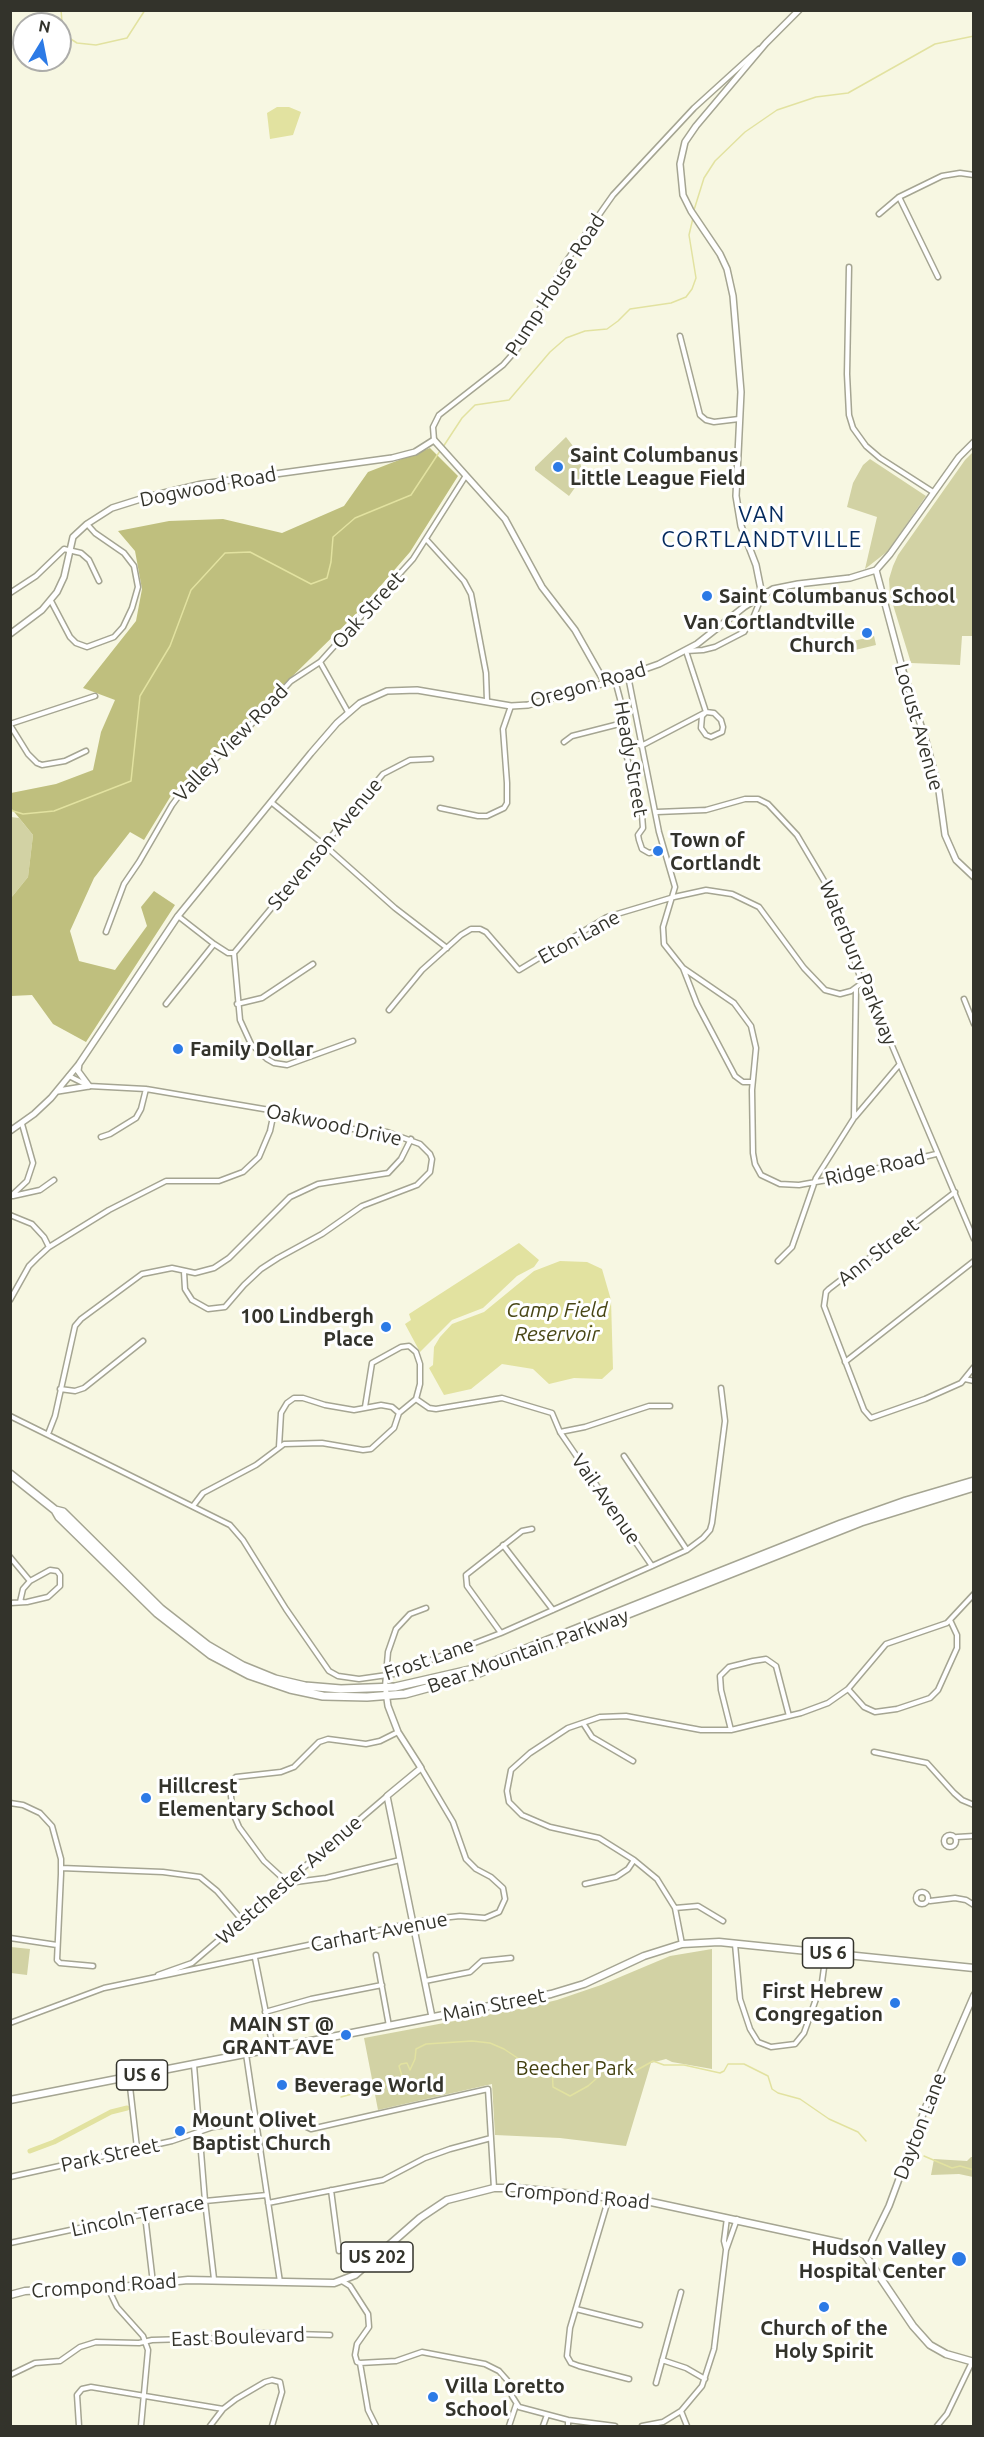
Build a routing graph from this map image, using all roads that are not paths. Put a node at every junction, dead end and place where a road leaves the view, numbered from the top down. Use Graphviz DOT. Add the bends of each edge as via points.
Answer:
graph roads {
  1 [pos="799,10"];
  2 [pos="766,43"];
  3 [pos="974,175"];
  4 [pos="899,197"];
  5 [pos="879,214"];
  6 [pos="849,267"];
  7 [pos="938,277"];
  8 [pos="680,336"];
  9 [pos="740,419"];
  10 [pos="434,440"];
  11 [pos="974,442"];
  12 [pos="465,477"];
  13 [pos="933,492"];
  14 [pos="87,524"];
  15 [pos="426,539"];
  16 [pos="69,549"];
  17 [pos="876,570"];
  18 [pos="99,581"];
  19 [pos="10,593"];
  20 [pos="762,595"];
  21 [pos="51,601"];
  22 [pos="10,634"];
  23 [pos="686,651"];
  24 [pos="320,662"];
  25 [pos="628,676"];
  26 [pos="615,680"];
  27 [pos="604,683"];
  28 [pos="95,696"];
  29 [pos="488,701"];
  30 [pos="511,706"];
  31 [pos="348,712"];
  32 [pos="706,712"];
  33 [pos="623,723"];
  34 [pos="10,724"];
  35 [pos="564,742"];
  36 [pos="641,746"];
  37 [pos="86,751"];
  38 [pos="431,759"];
  39 [pos="271,802"];
  40 [pos="440,808"];
  41 [pos="657,812"];
  42 [pos="323,844"];
  43 [pos="664,850"];
  44 [pos="974,877"];
  45 [pos="674,897"];
  46 [pos="178,916"];
  47 [pos="106,932"];
  48 [pos="214,944"];
  49 [pos="447,948"];
  50 [pos="234,953"];
  51 [pos="313,964"];
  52 [pos="682,968"];
  53 [pos="862,983"];
  54 [pos="856,987"];
  55 [pos="964,999"];
  56 [pos="166,1004"];
  57 [pos="237,1004"];
  58 [pos="389,1010"];
  59 [pos="974,1024"];
  60 [pos="353,1041"];
  61 [pos="79,1064"];
  62 [pos="899,1065"];
  63 [pos="69,1076"];
  64 [pos="752,1082"];
  65 [pos="89,1086"];
  66 [pos="146,1089"];
  67 [pos="57,1091"];
  68 [pos="274,1112"];
  69 [pos="854,1118"];
  70 [pos="22,1124"];
  71 [pos="10,1131"];
  72 [pos="101,1137"];
  73 [pos="411,1139"];
  74 [pos="936,1154"];
  75 [pos="54,1180"];
  76 [pos="814,1182"];
  77 [pos="955,1192"];
  78 [pos="11,1196"];
  79 [pos="11,1216"];
  80 [pos="974,1239"];
  81 [pos="49,1247"];
  82 [pos="778,1261"];
  83 [pos="974,1261"];
  84 [pos="184,1272"];
  85 [pos="10,1300"];
  86 [pos="143,1341"];
  87 [pos="844,1362"];
  88 [pos="974,1367"];
  89 [pos="965,1379"];
  90 [pos="974,1381"];
  91 [pos="721,1388"];
  92 [pos="60,1389"];
  93 [pos="416,1399"];
  94 [pos="670,1406"];
  95 [pos="365,1407"];
  96 [pos="399,1413"];
  97 [pos="10,1416"];
  98 [pos="560,1432"];
  99 [pos="48,1434"];
  100 [pos="279,1448"];
  101 [pos="624,1456"];
  102 [pos="10,1474"];
  103 [pos="974,1481"];
  104 [pos="974,1487"];
  105 [pos="193,1506"];
  106 [pos="55,1510"];
  107 [pos="532,1529"];
  108 [pos="503,1545"];
  109 [pos="687,1550"];
  110 [pos="10,1557"];
  111 [pos="652,1566"];
  112 [pos="30,1581"];
  113 [pos="974,1594"];
  114 [pos="20,1602"];
  115 [pos="10,1603"];
  116 [pos="426,1608"];
  117 [pos="554,1610"];
  118 [pos="950,1620"];
  119 [pos="501,1633"];
  120 [pos="385,1676"];
  121 [pos="385,1688"];
  122 [pos="848,1689"];
  123 [pos="387,1696"];
  124 [pos="789,1716"];
  125 [pos="583,1723"];
  126 [pos="731,1730"];
  127 [pos="398,1732"];
  128 [pos="874,1752"];
  129 [pos="633,1761"];
  130 [pos="421,1768"];
  131 [pos="387,1796"];
  132 [pos="10,1803"];
  133 [pos="974,1805"];
  134 [pos="974,1836"];
  135 [pos="957,1837"];
  136 [pos="400,1860"];
  137 [pos="634,1860"];
  138 [pos="61,1868"];
  139 [pos="288,1883"];
  140 [pos="585,1884"];
  141 [pos="930,1901"];
  142 [pos="974,1905"];
  143 [pos="675,1908"];
  144 [pos="242,1920"];
  145 [pos="723,1921"];
  146 [pos="413,1923"];
  147 [pos="10,1938"];
  148 [pos="735,1943"];
  149 [pos="682,1944"];
  150 [pos="57,1945"];
  151 [pos="826,1953"];
  152 [pos="376,1954"];
  153 [pos="255,1958"];
  154 [pos="511,1958"];
  155 [pos="93,1966"];
  156 [pos="974,1968"];
  157 [pos="149,1979"];
  158 [pos="424,1982"];
  159 [pos="382,1985"];
  160 [pos="974,1995"];
  161 [pos="265,2012"];
  162 [pos="432,2017"];
  163 [pos="10,2023"];
  164 [pos="389,2026"];
  165 [pos="273,2049"];
  166 [pos="246,2054"];
  167 [pos="194,2065"];
  168 [pos="129,2078"];
  169 [pos="10,2100"];
  170 [pos="256,2121"];
  171 [pos="201,2130"];
  172 [pos="491,2138"];
  173 [pos="137,2148"];
  174 [pos="10,2177"];
  175 [pos="494,2188"];
  176 [pos="331,2190"];
  177 [pos="267,2195"];
  178 [pos="609,2197"];
  179 [pos="205,2201"];
  180 [pos="268,2203"];
  181 [pos="145,2215"];
  182 [pos="728,2217"];
  183 [pos="737,2219"];
  184 [pos="10,2243"];
  185 [pos="726,2250"];
  186 [pos="339,2251"];
  187 [pos="865,2255"];
  188 [pos="214,2279"];
  189 [pos="342,2281"];
  190 [pos="280,2283"];
  191 [pos="154,2284"];
  192 [pos="108,2288"];
  193 [pos="681,2292"];
  194 [pos="10,2295"];
  195 [pos="576,2309"];
  196 [pos="640,2325"];
  197 [pos="330,2335"];
  198 [pos="145,2342"];
  199 [pos="662,2360"];
  200 [pos="973,2362"];
  201 [pos="360,2364"];
  202 [pos="10,2375"];
  203 [pos="629,2379"];
  204 [pos="705,2379"];
  205 [pos="656,2383"];
  206 [pos="144,2397"];
  207 [pos="516,2404"];
  208 [pos="223,2409"];
  209 [pos="681,2410"];
  210 [pos="547,2415"];
  211 [pos="568,2420"];
  212 [pos="655,2426"];
  213 [pos="79,2427"];
  214 [pos="141,2427"];
  215 [pos="210,2427"];
  216 [pos="272,2427"];
  217 [pos="376,2427"];
  218 [pos="509,2427"];
  219 [pos="543,2427"];
  220 [pos="568,2427"];
  221 [pos="615,2427"];
  222 [pos="642,2427"];
  223 [pos="687,2427"];
  224 [pos="937,2427"];
  1 -- 2 [label="street"];
  2 -- 9 [label="street" via="685,142 680,175 683,195 720,254 730,283"];
  2 -- 10 [label="street, Pump House Road" via="694,108 613,195 565,263 518,348 439,415 433,427"];
  3 -- 4 [label="street" via="950,173"];
  4 -- 5 [label="street"];
  4 -- 7 [label="street"];
  6 -- 13 [label="street" via="847,374 853,428 880,458"];
  8 -- 9 [label="street" via="700,415 714,422"];
  9 -- 20 [label="street" via="737,506"];
  10 -- 12 [label="street"];
  10 -- 14 [label="street, Dogwood Road" via="415,452 392,458 179,489 123,504"];
  11 -- 13 [label="street"];
  12 -- 15 [label="street"];
  12 -- 27 [label="street" via="505,519 542,587 574,630"];
  13 -- 17 [label="street"];
  14 -- 16 [label="street, Dogwood Road" via="73,537"];
  14 -- 21 [label="street" via="124,553 134,566 138,587 132,608 114,637 87,647 70,637"];
  15 -- 24 [label="street, Oak Street" via="393,582"];
  15 -- 29 [label="street" via="471,594"];
  16 -- 18 [label="street" via="89,560"];
  16 -- 19 [label="street"];
  16 -- 21 [label="street, Dogwood Road" via="64,577"];
  17 -- 20 [label="street, Oregon Road" via="850,578 783,586"];
  17 -- 44 [label="street, Locust Avenue" via="926,741 945,835 956,860"];
  20 -- 23 [label="street, Oregon Road"];
  20 -- 23 [label="street" via="744,632 715,647"];
  21 -- 22 [label="street, Dogwood Road"];
  23 -- 25 [label="street, Oregon Road"];
  23 -- 32 [label="street"];
  24 -- 31 [label="street, Oak Street"];
  24 -- 47 [label="street, Valley View Road" via="291,681 184,789 124,884"];
  25 -- 26 [label="street, Oregon Road"];
  25 -- 36 [label="street"];
  26 -- 27 [label="street, Oregon Road"];
  26 -- 33 [label="street, Heady Street"];
  27 -- 30 [label="street, Oregon Road" via="540,702"];
  28 -- 34 [label="street"];
  29 -- 30 [label="street, Oregon Road"];
  29 -- 31 [label="street, Oregon Road" via="398,690 371,697"];
  30 -- 40 [label="street" via="502,729 507,783 504,808 487,816"];
  31 -- 39 [label="street, Oregon Road"];
  32 -- 32 [label="street" via="722,720 723,729 718,736 706,735 701,728"];
  32 -- 36 [label="street"];
  33 -- 35 [label="street"];
  33 -- 43 [label="street, Heady Street" via="624,746 642,814 640,845 649,853"];
  34 -- 37 [label="street" via="28,754 42,765 65,761"];
  36 -- 41 [label="street"];
  38 -- 42 [label="street, Stevenson Avenue" via="410,760 383,774"];
  39 -- 42 [label="street"];
  39 -- 46 [label="street, Oregon Road"];
  41 -- 43 [label="street"];
  41 -- 53 [label="street, Waterbury Parkway" via="706,810 745,799 768,804 797,835 823,876"];
  42 -- 49 [label="street"];
  42 -- 50 [label="street, Stevenson Avenue"];
  43 -- 45 [label="street" via="675,887"];
  45 -- 49 [label="street, Eton Lane" via="607,917 519,970 480,929 467,931"];
  45 -- 52 [label="street" via="662,935"];
  45 -- 54 [label="street, Eton Lane" via="706,890 747,900 766,913 825,990 840,994"];
  46 -- 48 [label="street"];
  46 -- 61 [label="street, Oregon Road"];
  48 -- 50 [label="street"];
  48 -- 56 [label="street"];
  49 -- 58 [label="street" via="407,985"];
  50 -- 57 [label="street"];
  51 -- 57 [label="street" via="262,998"];
  52 -- 64 [label="street" via="735,1076"];
  52 -- 64 [label="street" via="734,1003 747,1018 756,1048"];
  53 -- 54 [label="street"];
  53 -- 62 [label="street, Waterbury Parkway"];
  54 -- 69 [label="street"];
  55 -- 59 [label="street"];
  57 -- 60 [label="street" via="246,1037 274,1063 287,1065"];
  61 -- 63 [label="street, Oregon Road"];
  61 -- 65 [label="street" via="78,1071"];
  62 -- 69 [label="street"];
  62 -- 74 [label="street, Waterbury Parkway"];
  63 -- 65 [label="street, Oakwood Drive"];
  63 -- 67 [label="street, Oregon Road"];
  64 -- 76 [label="street, Ridge Road" via="753,1153 757,1170 780,1184"];
  65 -- 66 [label="street, Oakwood Drive"];
  65 -- 67 [label="street"];
  66 -- 68 [label="street, Oakwood Drive"];
  66 -- 72 [label="street" via="136,1118"];
  67 -- 70 [label="street, Oregon Road"];
  68 -- 73 [label="street, Oakwood Drive" via="310,1118 329,1127 374,1129"];
  68 -- 81 [label="street" via="259,1157 243,1172 219,1181 166,1181"];
  69 -- 76 [label="street"];
  70 -- 71 [label="street, Oregon Road"];
  70 -- 78 [label="street" via="33,1163 27,1181"];
  73 -- 84 [label="street, Oakwood Drive" via="388,1173 308,1188 281,1204 221,1264"];
  73 -- 84 [label="street" via="430,1154 428,1176 417,1185 362,1206 278,1258 244,1285 225,1307 208,1309 192,1300 185,1288"];
  74 -- 76 [label="street, Ridge Road"];
  74 -- 77 [label="street, Waterbury Parkway"];
  75 -- 78 [label="street" via="40,1190"];
  76 -- 82 [label="street" via="792,1247"];
  77 -- 80 [label="street, Waterbury Parkway"];
  77 -- 87 [label="street, Ann Street" via="826,1292 824,1306"];
  79 -- 81 [label="street" via="32,1224"];
  81 -- 85 [label="street" via="29,1266"];
  83 -- 87 [label="street"];
  84 -- 92 [label="street, Oakwood Drive" via="172,1268 142,1274 81,1319 75,1326"];
  86 -- 92 [label="street" via="84,1388"];
  87 -- 89 [label="street, Ann Street" via="864,1410 874,1418"];
  88 -- 89 [label="street"];
  89 -- 90 [label="street"];
  91 -- 109 [label="street, Frost Lane" via="724,1421 712,1523 707,1534"];
  92 -- 99 [label="street, Oakwood Drive"];
  93 -- 95 [label="street" via="420,1364 416,1352 405,1346 372,1363"];
  93 -- 96 [label="street"];
  93 -- 98 [label="street, Vail Avenue" via="436,1409 502,1398 552,1413"];
  94 -- 98 [label="street, Vail Avenue" via="649,1406"];
  95 -- 96 [label="street" via="387,1406"];
  95 -- 100 [label="street" via="349,1409 294,1398 280,1413"];
  96 -- 100 [label="street" via="394,1428 371,1449 322,1443 290,1443"];
  97 -- 99 [label="street, Frost Lane"];
  98 -- 111 [label="street, Vail Avenue"];
  99 -- 105 [label="street, Frost Lane"];
  100 -- 105 [label="street" via="203,1493"];
  101 -- 109 [label="street"];
  102 -- 106 [label="highway, Bear Mountain Parkway"];
  103 -- 121 [label="highway, Bear Mountain Parkway" via="841,1524 486,1665"];
  104 -- 123 [label="highway, Bear Mountain Parkway" via="854,1525 471,1676 422,1691"];
  105 -- 120 [label="street, Frost Lane" via="238,1533 329,1671 351,1679"];
  106 -- 121 [label="highway, Bear Mountain Parkway" via="63,1512 174,1621 229,1659 267,1676 305,1686"];
  106 -- 123 [label="highway, Bear Mountain Parkway" via="157,1613 219,1659 257,1678 298,1691"];
  107 -- 108 [label="street" via="522,1531"];
  108 -- 117 [label="street"];
  108 -- 119 [label="street" via="469,1571 465,1581"];
  109 -- 111 [label="street, Frost Lane"];
  110 -- 112 [label="street"];
  111 -- 117 [label="street, Frost Lane"];
  112 -- 114 [label="street"];
  112 -- 114 [label="street" via="51,1570 57,1571 62,1579 48,1597"];
  113 -- 118 [label="street"];
  114 -- 115 [label="street"];
  116 -- 120 [label="street" via="415,1611 396,1629"];
  117 -- 119 [label="street, Frost Lane"];
  118 -- 122 [label="street" via="886,1644"];
  118 -- 122 [label="street" via="957,1635 957,1648 938,1690 930,1698 874,1712"];
  119 -- 120 [label="street, Frost Lane"];
  120 -- 121 [label="street"];
  121 -- 123 [label="street, Carhart Avenue"];
  122 -- 124 [label="street" via="828,1703"];
  123 -- 127 [label="street, Carhart Avenue"];
  124 -- 126 [label="street"];
  124 -- 126 [label="street" via="776,1666 766,1659 753,1661 729,1667 720,1676"];
  125 -- 126 [label="street" via="600,1716 626,1716 701,1730"];
  125 -- 129 [label="street" via="592,1737"];
  125 -- 137 [label="street" via="568,1728 511,1770 509,1802 529,1820 599,1838"];
  127 -- 130 [label="street, Carhart Avenue"];
  127 -- 139 [label="street" via="373,1744 328,1739 282,1772 236,1777 231,1782 233,1813 239,1827"];
  128 -- 133 [label="street" via="927,1763 954,1793"];
  130 -- 131 [label="street, Westchester Avenue"];
  130 -- 146 [label="street, Carhart Avenue" via="453,1822 466,1859 499,1883 505,1899 493,1916 447,1917"];
  131 -- 136 [label="street"];
  131 -- 139 [label="street, Westchester Avenue"];
  132 -- 138 [label="street" via="32,1808 47,1820 56,1836"];
  134 -- 135 [label="street"];
  136 -- 139 [label="street"];
  136 -- 146 [label="street"];
  137 -- 140 [label="street" via="616,1877"];
  137 -- 143 [label="street" via="657,1879"];
  138 -- 144 [label="street" via="200,1877"];
  138 -- 150 [label="street"];
  139 -- 144 [label="street, Westchester Avenue"];
  141 -- 142 [label="street" via="955,1898"];
  143 -- 145 [label="street" via="698,1906"];
  143 -- 149 [label="street"];
  144 -- 157 [label="street, Westchester Avenue" via="192,1963"];
  146 -- 153 [label="street, Carhart Avenue"];
  146 -- 158 [label="street"];
  147 -- 150 [label="street"];
  148 -- 149 [label="main road, Main Street / US 6"];
  148 -- 151 [label="main road, Main Street / US 6"];
  148 -- 151 [label="street" via="740,1999 750,2029 758,2042 771,2047 795,2044 804,2033 822,1982"];
  149 -- 162 [label="main road, Main Street / US 6" via="551,1994"];
  150 -- 155 [label="street" via="60,1964"];
  151 -- 156 [label="main road, Main Street / US 6"];
  152 -- 159 [label="street"];
  153 -- 157 [label="street, Carhart Avenue"];
  153 -- 161 [label="street"];
  154 -- 158 [label="street" via="482,1961 470,1972"];
  157 -- 163 [label="street" via="90,1992"];
  158 -- 162 [label="street"];
  159 -- 161 [label="street"];
  159 -- 164 [label="street"];
  160 -- 187 [label="street, Dayton Lane"];
  161 -- 165 [label="street"];
  162 -- 164 [label="main road, Main Street / US 6"];
  164 -- 165 [label="main road, Main Street / US 6"];
  165 -- 166 [label="main road, Main Street / US 6"];
  166 -- 167 [label="main road, Main Street / US 6"];
  166 -- 170 [label="street"];
  167 -- 168 [label="main road, Main Street / US 6"];
  167 -- 171 [label="street"];
  168 -- 169 [label="main road, Main Street / US 6"];
  168 -- 173 [label="street"];
  170 -- 171 [label="street, Park Street"];
  170 -- 172 [label="street, Park Street" via="285,2118 311,2129 488,2089"];
  170 -- 177 [label="street"];
  171 -- 173 [label="street, Park Street"];
  171 -- 179 [label="street"];
  172 -- 175 [label="street"];
  172 -- 176 [label="street" via="450,2149 383,2180"];
  173 -- 174 [label="street, Park Street"];
  175 -- 178 [label="main road, Crompond Road / US 202"];
  175 -- 189 [label="main road, Crompond Road / US 202" via="438,2205 368,2265"];
  176 -- 180 [label="street"];
  176 -- 186 [label="street"];
  177 -- 179 [label="street, Lincoln Terrace"];
  177 -- 180 [label="street"];
  178 -- 182 [label="main road, Crompond Road / US 202"];
  178 -- 195 [label="street"];
  179 -- 181 [label="street, Lincoln Terrace"];
  179 -- 188 [label="street"];
  180 -- 190 [label="street"];
  181 -- 184 [label="street, Lincoln Terrace"];
  181 -- 191 [label="street"];
  182 -- 183 [label="main road, Crompond Road / US 202"];
  182 -- 185 [label="street"];
  183 -- 185 [label="street"];
  183 -- 187 [label="main road, Crompond Road / US 202" via="838,2242"];
  185 -- 204 [label="street" via="718,2328"];
  187 -- 200 [label="main road, Crompond Road / US 202" via="923,2339 946,2354"];
  188 -- 190 [label="main road, Crompond Road / US 202"];
  188 -- 191 [label="main road, Crompond Road / US 202"];
  189 -- 190 [label="main road, Crompond Road / US 202"];
  189 -- 201 [label="street" via="350,2286 370,2320 356,2349 355,2359"];
  191 -- 192 [label="main road, Crompond Road / US 202"];
  192 -- 194 [label="main road, Crompond Road / US 202"];
  192 -- 198 [label="street" via="117,2307"];
  193 -- 199 [label="street"];
  195 -- 196 [label="street"];
  195 -- 203 [label="street" via="568,2360"];
  197 -- 198 [label="street, East Boulevard" via="259,2333"];
  198 -- 202 [label="street, East Boulevard" via="96,2342 60,2361 35,2363"];
  198 -- 206 [label="street" via="149,2359"];
  199 -- 204 [label="street"];
  199 -- 205 [label="street"];
  200 -- 224 [label="street"];
  201 -- 207 [label="street" via="396,2361 422,2352 485,2364 507,2380"];
  201 -- 217 [label="street" via="368,2410"];
  204 -- 209 [label="street"];
  206 -- 208 [label="street"];
  206 -- 213 [label="street" via="91,2387 79,2392"];
  206 -- 214 [label="street"];
  207 -- 210 [label="street"];
  207 -- 218 [label="street"];
  208 -- 215 [label="street"];
  208 -- 216 [label="street" via="265,2382 280,2382 282,2392"];
  209 -- 212 [label="street"];
  209 -- 223 [label="street"];
  210 -- 211 [label="street"];
  210 -- 219 [label="street"];
  211 -- 220 [label="street"];
  211 -- 221 [label="street"];
  212 -- 222 [label="street"];
}
